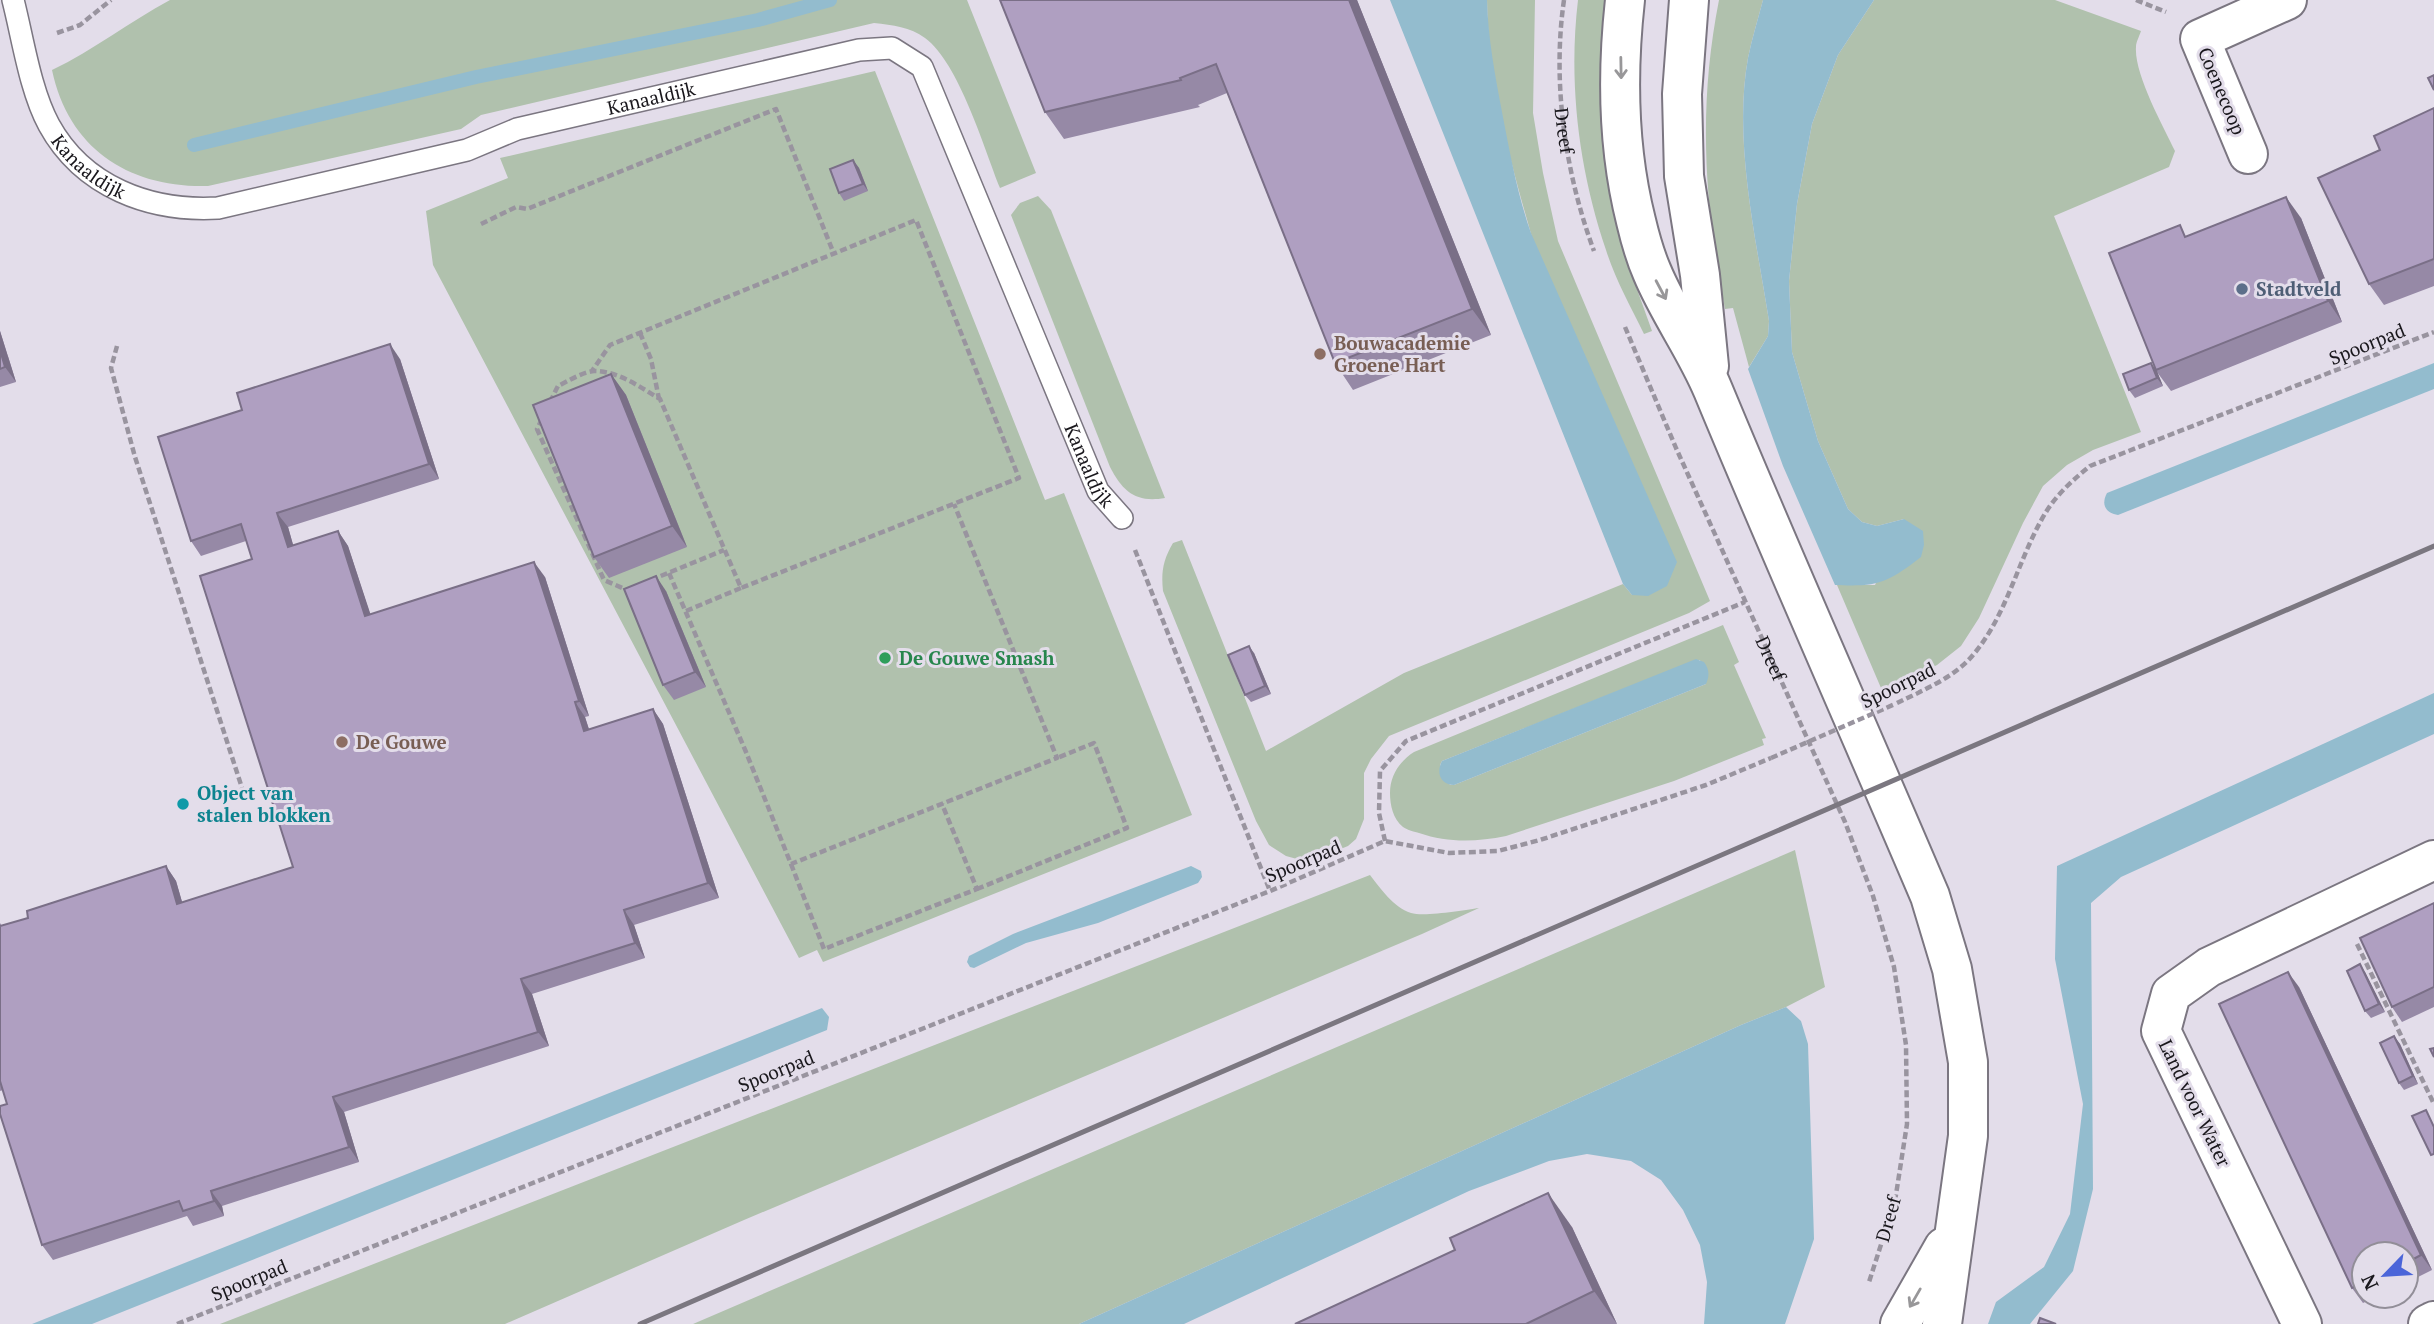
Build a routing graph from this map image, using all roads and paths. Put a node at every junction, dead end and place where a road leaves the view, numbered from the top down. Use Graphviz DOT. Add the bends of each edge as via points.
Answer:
graph roads {
  1 [pos="13,0"];
  2 [pos="1564,0"];
  3 [pos="1625,0"];
  4 [pos="1689,0"];
  5 [pos="2168,0"];
  6 [pos="2287,0"];
  7 [pos="2163,10"];
  8 [pos="2248,154"];
  9 [pos="481,224"];
  10 [pos="834,254"];
  11 [pos="1598,260"];
  12 [pos="1622,320"];
  13 [pos="2434,332"];
  14 [pos="639,333"];
  15 [pos="117,346"];
  16 [pos="592,371"];
  17 [pos="1711,386"];
  18 [pos="660,399"];
  19 [pos="954,504"];
  20 [pos="1122,518"];
  21 [pos="724,550"];
  22 [pos="669,573"];
  23 [pos="648,582"];
  24 [pos="637,586"];
  25 [pos="741,588"];
  26 [pos="1745,602"];
  27 [pos="686,611"];
  28 [pos="1057,758"];
  29 [pos="243,790"];
  30 [pos="942,804"];
  31 [pos="1385,841"];
  32 [pos="2434,860"];
  33 [pos="791,864"];
  34 [pos="977,888"];
  35 [pos="1269,891"];
  36 [pos="2338,905"];
  37 [pos="2434,1086"];
  38 [pos="2427,1089"];
  39 [pos="2434,1104"];
  40 [pos="1954,1230"];
  41 [pos="1867,1287"];
  42 [pos="2434,1321"];
  43 [pos="177,1324"];
  44 [pos="1900,1324"];
  45 [pos="1942,1324"];
  46 [pos="2302,1324"];
  47 [pos="2428,1324"];
  1 -- 20 [label="lane, Kanaaldijk" via="37,92 49,124 69,153 107,186 133,197 189,209 218,208 467,150 517,129 859,51 892,48 922,67 1098,491"];
  2 -- 11 [label="path, Dreef" via="1564,131 1580,209"];
  3 -- 17 [label="main road, one-way" via="1620,40 1622,106 1636,221 1652,272"];
  4 -- 17 [label="main road" via="1682,94 1684,176"];
  5 -- 7 [label="path"];
  6 -- 8 [label="main road, Coenecoop" via="2200,39"];
  9 -- 10 [label="path" via="776,108"];
  10 -- 14 [label="path"];
  10 -- 19 [label="path" via="916,220 1019,478"];
  12 -- 26 [label="path, Dreef"];
  13 -- 31 [label="path, Spoorpad, bridge" via="2090,466 2046,512 1989,632 1972,657 1943,680 1895,704 1706,785 1540,840 1498,851 1449,853"];
  14 -- 16 [label="path" via="610,345"];
  14 -- 18 [label="path" via="651,359"];
  15 -- 29 [label="path" via="111,368 135,457"];
  16 -- 18 [label="path" via="614,374"];
  16 -- 24 [label="path" via="558,386 537,429 604,580 626,590"];
  17 -- 40 [label="main road" via="1930,896 1952,969 1968,1062 1968,1136"];
  18 -- 21 [label="path"];
  19 -- 25 [label="path"];
  19 -- 28 [label="path"];
  20 -- 35 [label="path"];
  21 -- 22 [label="path"];
  21 -- 25 [label="path"];
  22 -- 23 [label="path"];
  22 -- 27 [label="path"];
  25 -- 27 [label="path"];
  26 -- 31 [label="path" via="1406,741 1380,771 1379,813"];
  26 -- 41 [label="path, Dreef" via="1845,822 1894,967 1906,1045 1907,1124 1895,1201"];
  27 -- 33 [label="path"];
  28 -- 30 [label="path"];
  28 -- 34 [label="path" via="1094,743 1127,828"];
  30 -- 33 [label="path"];
  30 -- 34 [label="path"];
  31 -- 35 [label="path, Spoorpad"];
  32 -- 36 [label="main road, Land voor Water"];
  33 -- 34 [label="path" via="824,949"];
  35 -- 43 [label="path, Spoorpad"];
  36 -- 38 [label="path"];
  36 -- 46 [label="main road, Land voor Water" via="2209,967 2171,994 2161,1031"];
  37 -- 38 [label="path"];
  38 -- 39 [label="path"];
  40 -- 44 [label="main road, one-way"];
  40 -- 45 [label="main road"];
  42 -- 47 [label="main road"];
}
